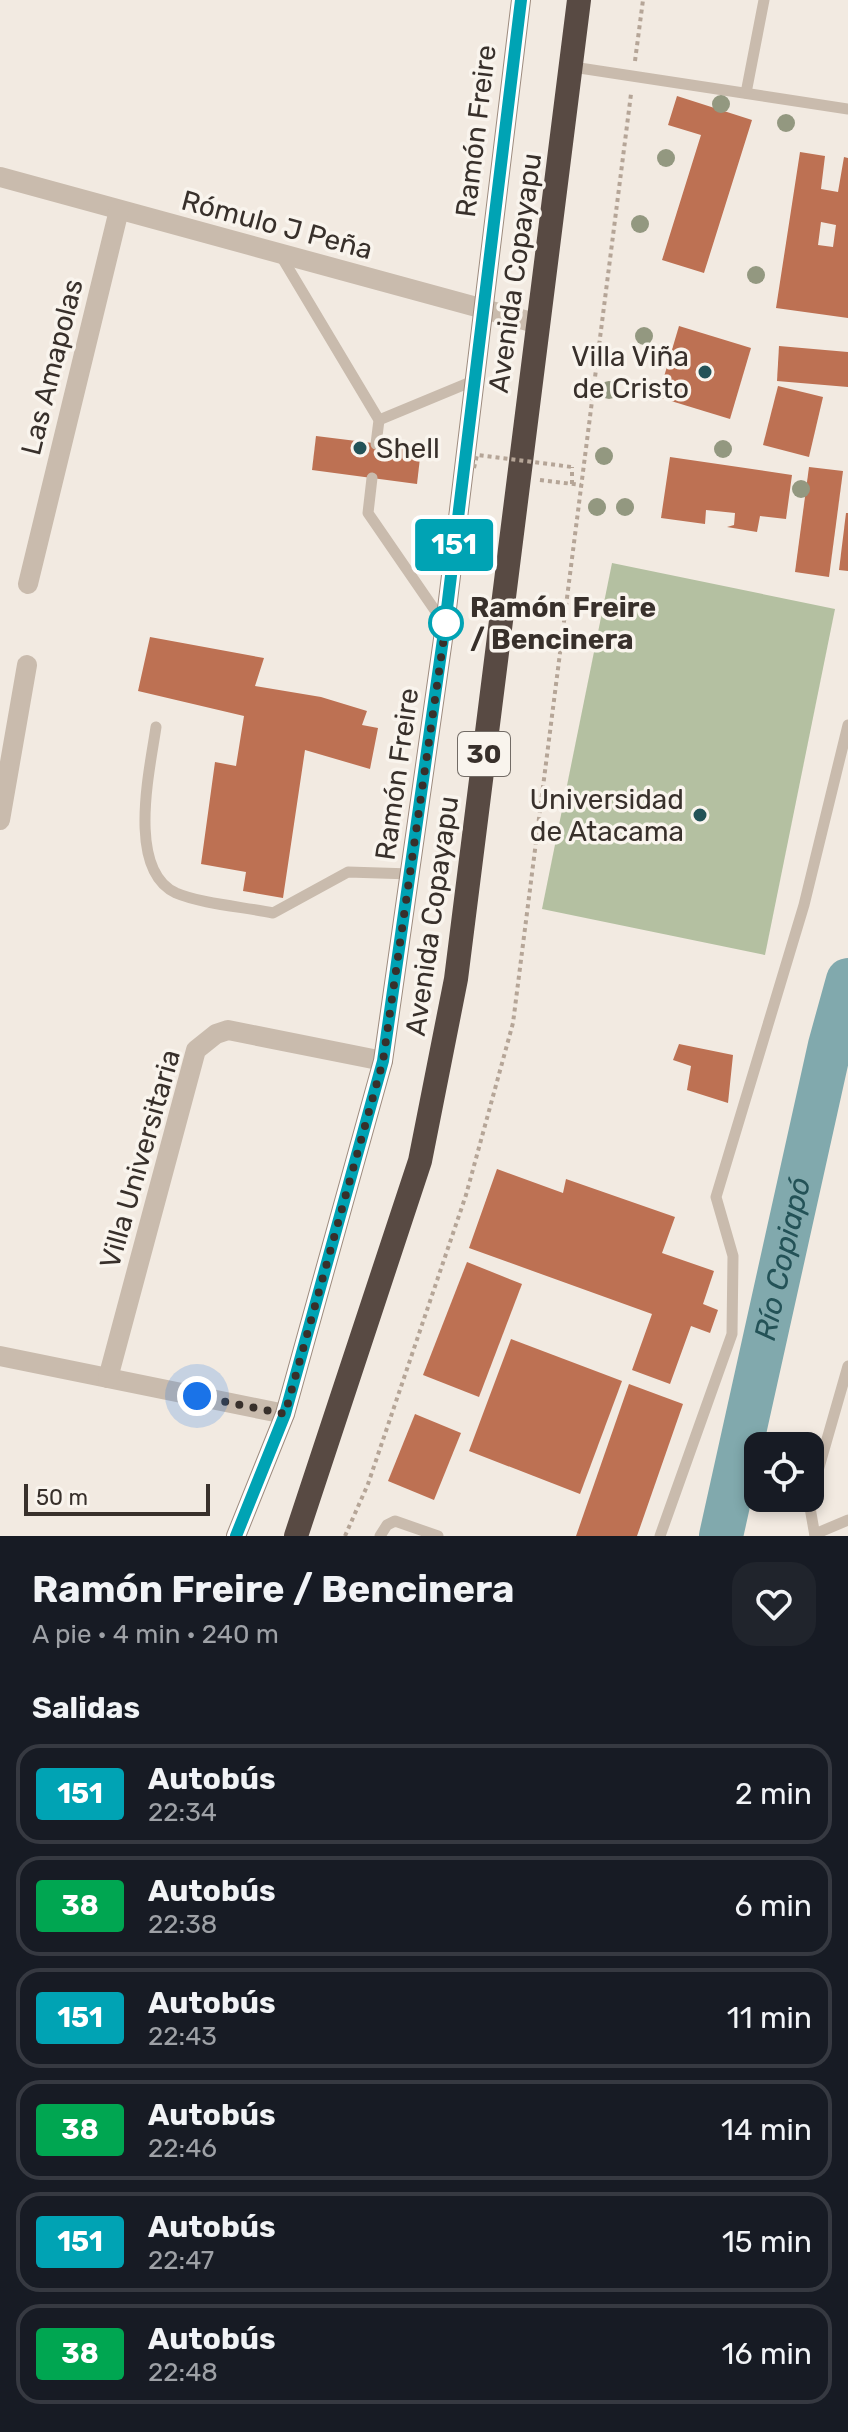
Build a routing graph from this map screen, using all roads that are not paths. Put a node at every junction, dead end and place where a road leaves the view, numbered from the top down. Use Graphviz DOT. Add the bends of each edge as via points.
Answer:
graph roads {
  1 [pos="521,0"];
  2 [pos="579,0"];
  3 [pos="764,0"];
  4 [pos="573,67"];
  5 [pos="746,93"];
  6 [pos="848,109"];
  7 [pos="0,177"];
  8 [pos="119,210"];
  9 [pos="281,256"];
  10 [pos="482,310"];
  11 [pos="539,324"];
  12 [pos="473,381"];
  13 [pos="379,420"];
  14 [pos="376,444"];
  15 [pos="372,478"];
  16 [pos="28,584"];
  17 [pos="445,625"];
  18 [pos="27,665"];
  19 [pos="848,725"];
  20 [pos="156,727"];
  21 [pos="2,795"];
  22 [pos="0,820"];
  23 [pos="411,874"];
  24 [pos="383,1061"];
  25 [pos="0,1356"];
  26 [pos="848,1366"];
  27 [pos="108,1378"];
  28 [pos="285,1414"];
  29 [pos="848,1520"];
  30 [pos="815,1535"];
  31 [pos="236,1536"];
  32 [pos="296,1536"];
  33 [pos="380,1536"];
  34 [pos="438,1536"];
  35 [pos="660,1536"];
  1 -- 10 [label="street, Ramón Freire"];
  2 -- 4 [label="highway, Avenida Copayapu / 30"];
  3 -- 5 [label="lane"];
  4 -- 5 [label="lane"];
  4 -- 11 [label="highway, Avenida Copayapu / 30"];
  5 -- 6 [label="lane"];
  7 -- 8 [label="street, Rómulo J Peña"];
  8 -- 9 [label="street, Rómulo J Peña"];
  8 -- 16 [label="street, Las Amapolas"];
  9 -- 10 [label="street, Rómulo J Peña"];
  9 -- 13 [label="lane"];
  10 -- 11 [label="street, Rómulo J Peña"];
  10 -- 12 [label="street, Ramón Freire"];
  11 -- 32 [label="highway, Avenida Copayapu / 30" via="456,979 433,1108 403,1215"];
  12 -- 13 [label="lane"];
  12 -- 17 [label="street, Ramón Freire"];
  13 -- 14 [label="lane"];
  15 -- 17 [label="lane" via="368,513"];
  17 -- 23 [label="street, Ramón Freire"];
  18 -- 21 [label="street"];
  19 -- 35 [label="lane" via="804,905 716,1197 733,1256 732,1334"];
  20 -- 23 [label="lane" via="143,815 154,874 175,893 273,913 348,872"];
  21 -- 22 [label="street"];
  23 -- 24 [label="street, Ramón Freire"];
  24 -- 27 [label="street, Villa Universitaria" via="228,1030 196,1050"];
  24 -- 28 [label="street, Ramón Freire"];
  25 -- 27 [label="street"];
  26 -- 30 [label="lane" via="809,1502"];
  27 -- 28 [label="street"];
  28 -- 31 [label="street, Ramón Freire"];
  29 -- 30 [label="lane"];
  33 -- 34 [label="lane" via="395,1521"];
}
